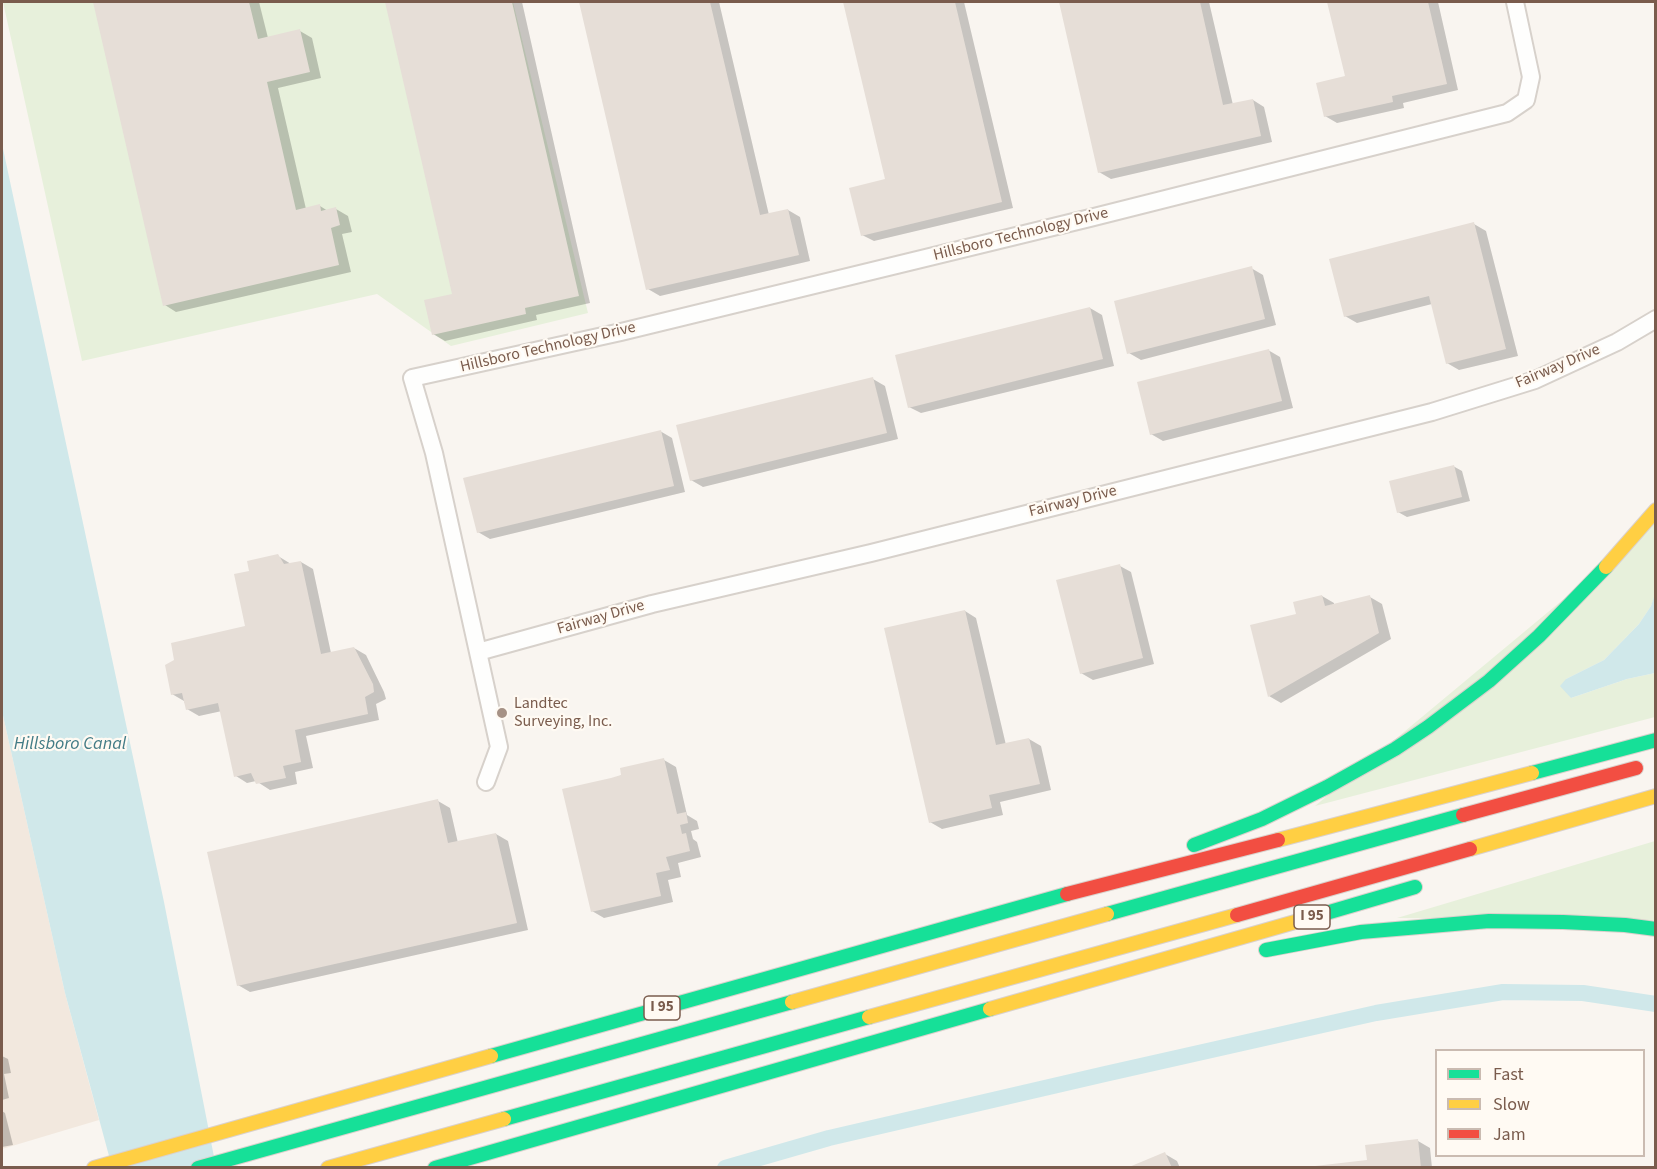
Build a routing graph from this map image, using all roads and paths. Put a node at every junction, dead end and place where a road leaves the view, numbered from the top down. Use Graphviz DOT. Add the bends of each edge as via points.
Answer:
graph roads {
  1 [pos="1515,2"];
  2 [pos="1656,319"];
  3 [pos="1656,510"];
  4 [pos="478,651"];
  5 [pos="1656,741"];
  6 [pos="1644,766"];
  7 [pos="486,782"];
  8 [pos="1656,796"];
  9 [pos="1428,883"];
  10 [pos="1093,887"];
  11 [pos="1656,929"];
  12 [pos="1256,953"];
  13 [pos="1055,1005"];
  14 [pos="967,1015"];
  15 [pos="94,1167"];
  16 [pos="198,1167"];
  17 [pos="328,1167"];
  18 [pos="435,1167"];
  1 -- 4 [label="street, Hillsboro Technology Drive" via="1531,77 1526,100 1507,113 621,332 412,378 434,453"];
  2 -- 4 [label="street, Fairway Drive" via="1535,380 1432,412 652,604"];
  3 -- 10 [label="highway" via="1539,636 1489,681 1428,727 1328,788"];
  4 -- 7 [label="street" via="499,747"];
  5 -- 10 [label="highway, I 95"];
  6 -- 16 [label="highway"];
  8 -- 17 [label="highway"];
  9 -- 14 [label="highway, I 95"];
  10 -- 15 [label="highway, I 95"];
  11 -- 12 [label="highway" via="1545,921 1456,922 1335,936"];
  13 -- 14 [label="highway"];
  14 -- 18 [label="highway, I 95"];
}
